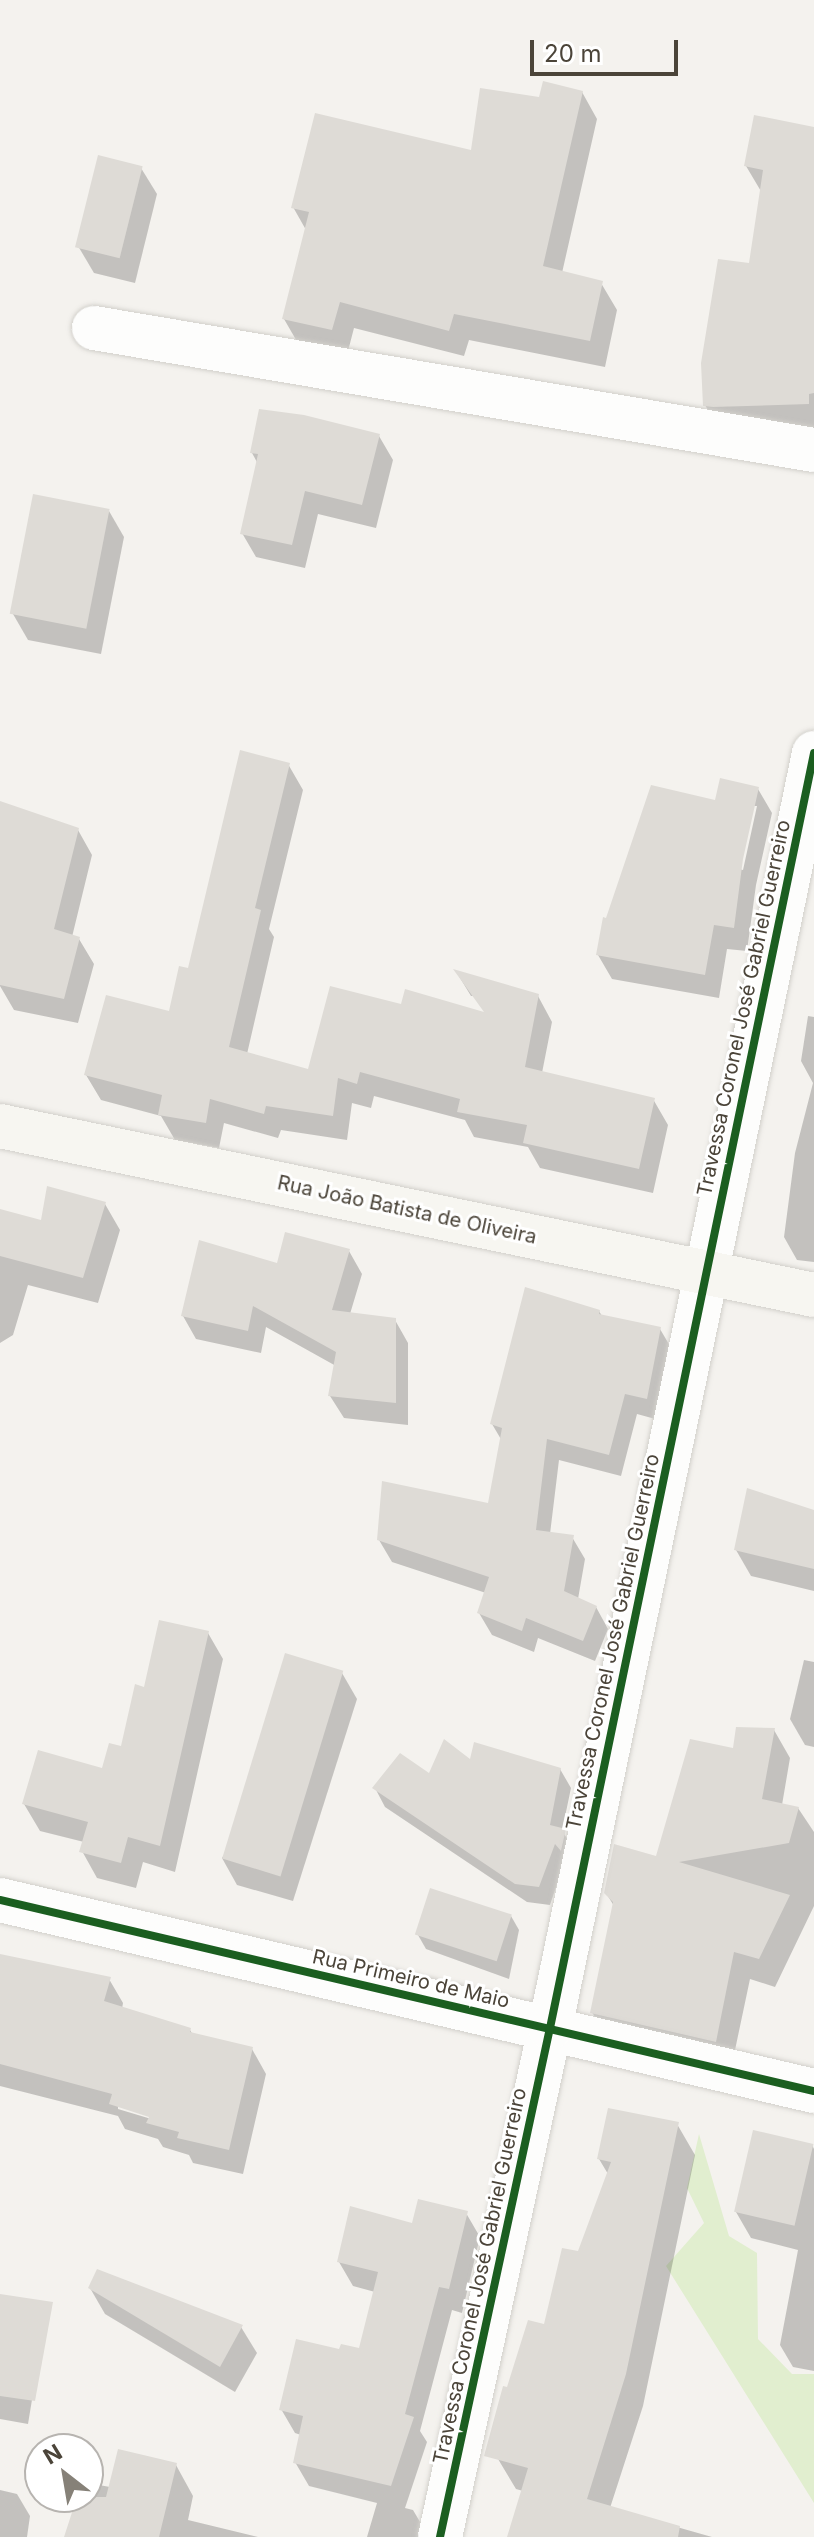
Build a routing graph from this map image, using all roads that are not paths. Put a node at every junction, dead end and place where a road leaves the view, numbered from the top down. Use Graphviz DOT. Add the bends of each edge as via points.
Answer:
graph roads {
  1 [pos="94,328"];
  2 [pos="814,450"];
  3 [pos="814,753"];
  4 [pos="0,1126"];
  5 [pos="705,1272"];
  6 [pos="814,1295"];
  7 [pos="0,1900"];
  8 [pos="550,2028"];
  9 [pos="814,2091"];
  10 [pos="440,2537"];
  1 -- 2 [label="street"];
  3 -- 5 [label="street, Travessa Coronel José Gabriel Guerreiro"];
  4 -- 5 [label="street, Rua João Batista de Oliveira"];
  5 -- 6 [label="street, Rua João Batista de Oliveira"];
  5 -- 8 [label="street, Travessa Coronel José Gabriel Guerreiro"];
  7 -- 8 [label="street, Rua Primeiro de Maio"];
  8 -- 9 [label="street, Rua Primeiro de Maio"];
  8 -- 10 [label="street, Travessa Coronel José Gabriel Guerreiro"];
}
